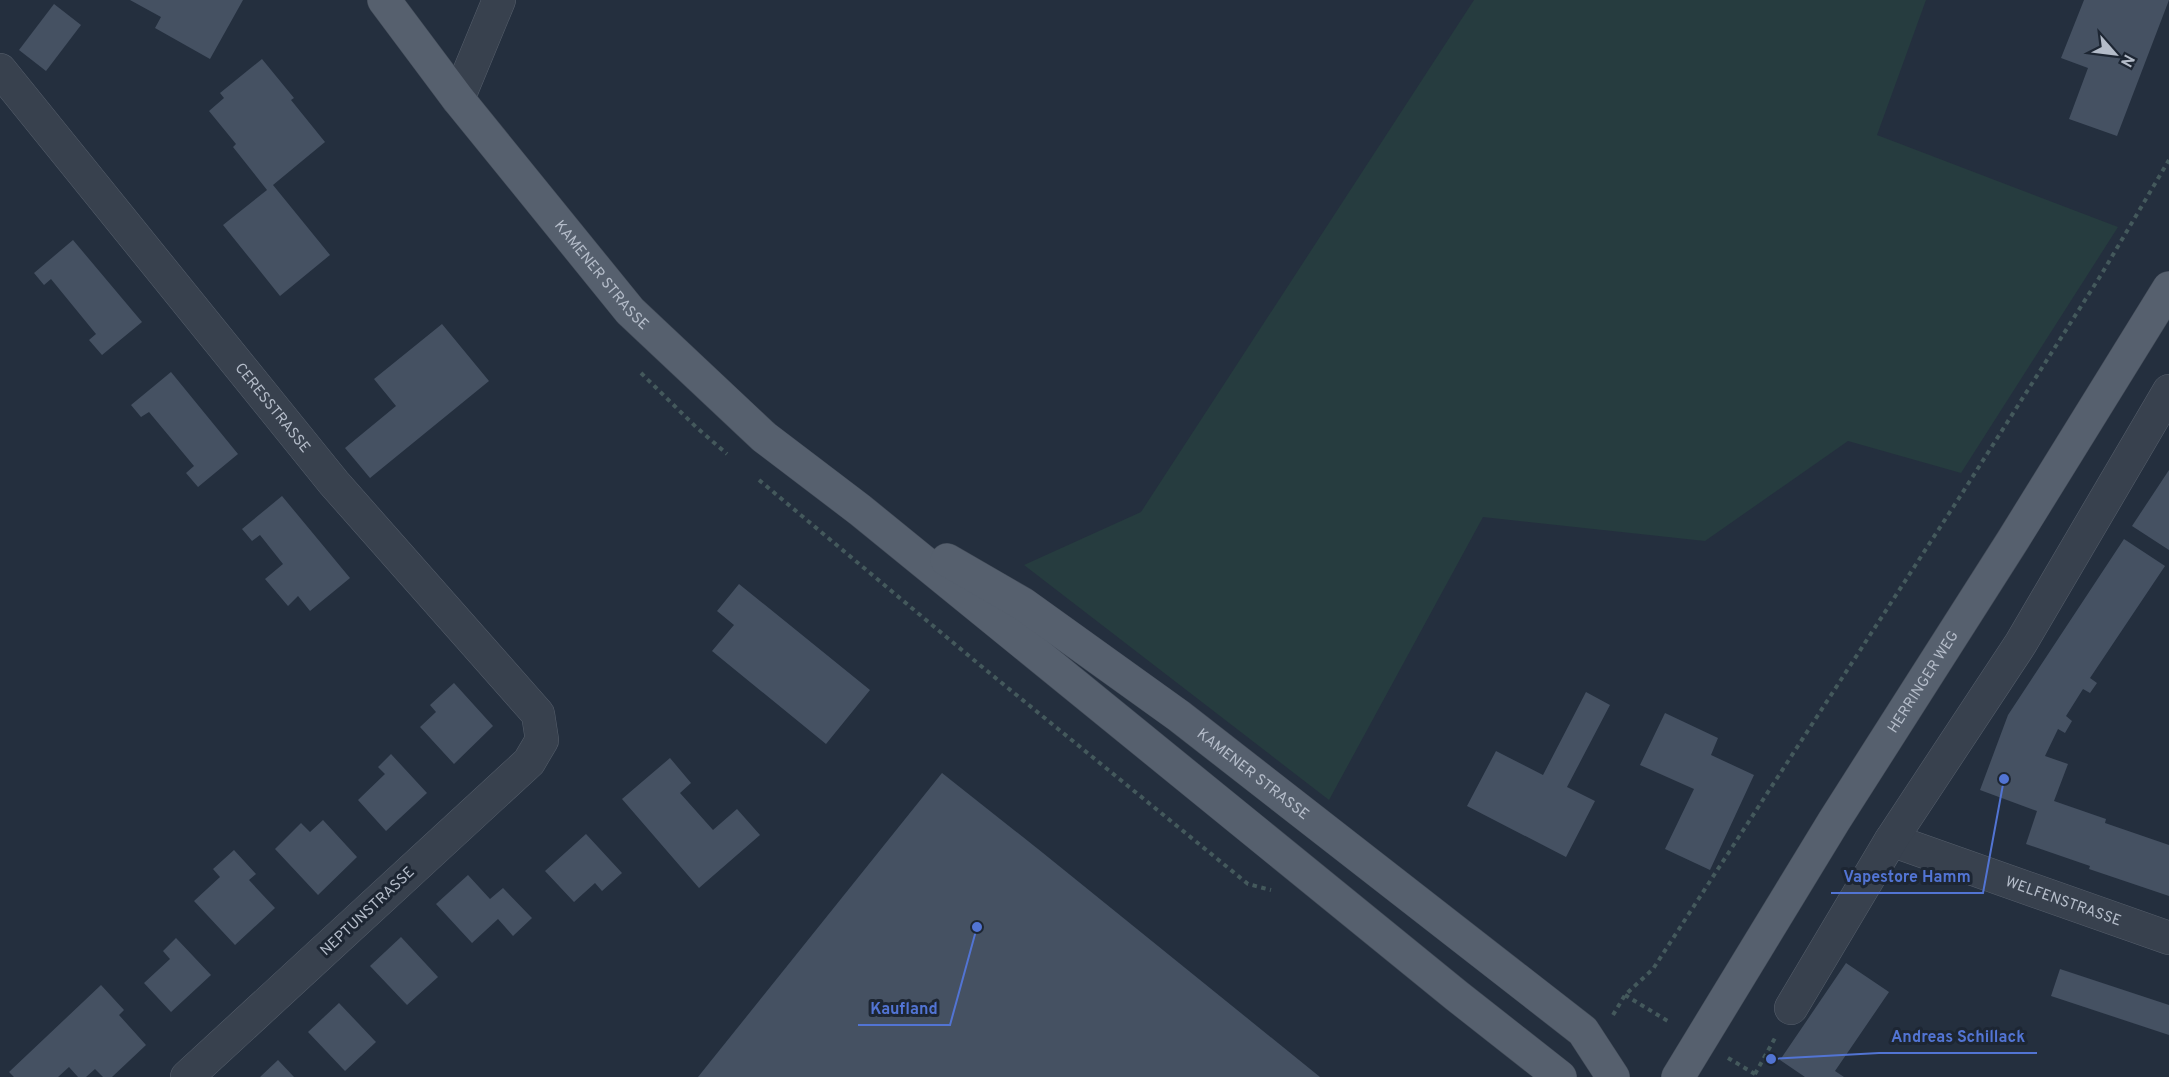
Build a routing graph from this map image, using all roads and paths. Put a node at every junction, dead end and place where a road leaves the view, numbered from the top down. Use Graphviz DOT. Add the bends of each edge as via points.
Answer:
graph roads {
  1 [pos="384,0"];
  2 [pos="499,0"];
  3 [pos="0,70"];
  4 [pos="458,99"];
  5 [pos="2169,160"];
  6 [pos="2169,288"];
  7 [pos="2169,391"];
  8 [pos="860,510"];
  9 [pos="542,740"];
  10 [pos="1891,840"];
  11 [pos="2169,938"];
  12 [pos="1625,995"];
  13 [pos="1791,1008"];
  14 [pos="1755,1074"];
  15 [pos="187,1077"];
  16 [pos="1560,1077"];
  17 [pos="1613,1077"];
  18 [pos="1678,1077"];
  1 -- 4 [label="main road, KAMENER STRASSE"];
  2 -- 4 [label="street"];
  3 -- 9 [label="street, CERESSTRASSE" via="334,483 538,714"];
  4 -- 8 [label="main road, KAMENER STRASSE" via="630,311 764,437"];
  5 -- 12 [label="path" via="2102,275 1653,969"];
  6 -- 18 [label="main road, HERRINGER WEG"];
  7 -- 10 [label="street" via="2021,643"];
  8 -- 16 [label="main road, KAMENER STRASSE"];
  8 -- 17 [label="main road, KAMENER STRASSE" via="1023,604 1179,716 1583,1031"];
  9 -- 15 [label="street, NEPTUNSTRASSE" via="529,762"];
  10 -- 11 [label="street, WELFENSTRASSE"];
  10 -- 13 [label="street"];
  13 -- 14 [label="path"];
}
